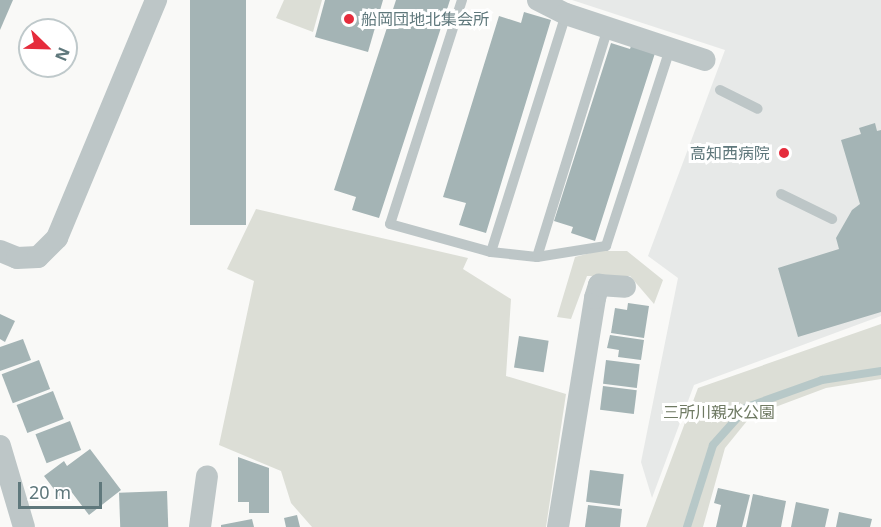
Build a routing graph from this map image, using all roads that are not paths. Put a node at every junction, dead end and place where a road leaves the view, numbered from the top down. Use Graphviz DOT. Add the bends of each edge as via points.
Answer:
graph roads {
  1 [pos="156,0"];
  2 [pos="462,0"];
  3 [pos="538,0"];
  4 [pos="566,14"];
  5 [pos="608,28"];
  6 [pos="670,49"];
  7 [pos="705,60"];
  8 [pos="720,90"];
  9 [pos="758,110"];
  10 [pos="781,194"];
  11 [pos="832,219"];
  12 [pos="0,251"];
  13 [pos="492,252"];
  14 [pos="537,257"];
  15 [pos="625,287"];
  16 [pos="0,446"];
  17 [pos="207,476"];
  18 [pos="24,527"];
  19 [pos="200,527"];
  20 [pos="558,527"];
  1 -- 12 [label="street" via="57,238 38,257 17,258"];
  2 -- 13 [label="lane" via="390,224"];
  3 -- 4 [label="street"];
  4 -- 5 [label="street"];
  4 -- 13 [label="lane"];
  5 -- 6 [label="street"];
  5 -- 14 [label="lane"];
  6 -- 7 [label="street"];
  6 -- 14 [label="lane" via="606,246"];
  8 -- 9 [label="lane"];
  10 -- 11 [label="lane"];
  13 -- 14 [label="lane"];
  15 -- 20 [label="street" via="599,285 595,298"];
  16 -- 18 [label="street"];
  17 -- 19 [label="street"];
}
